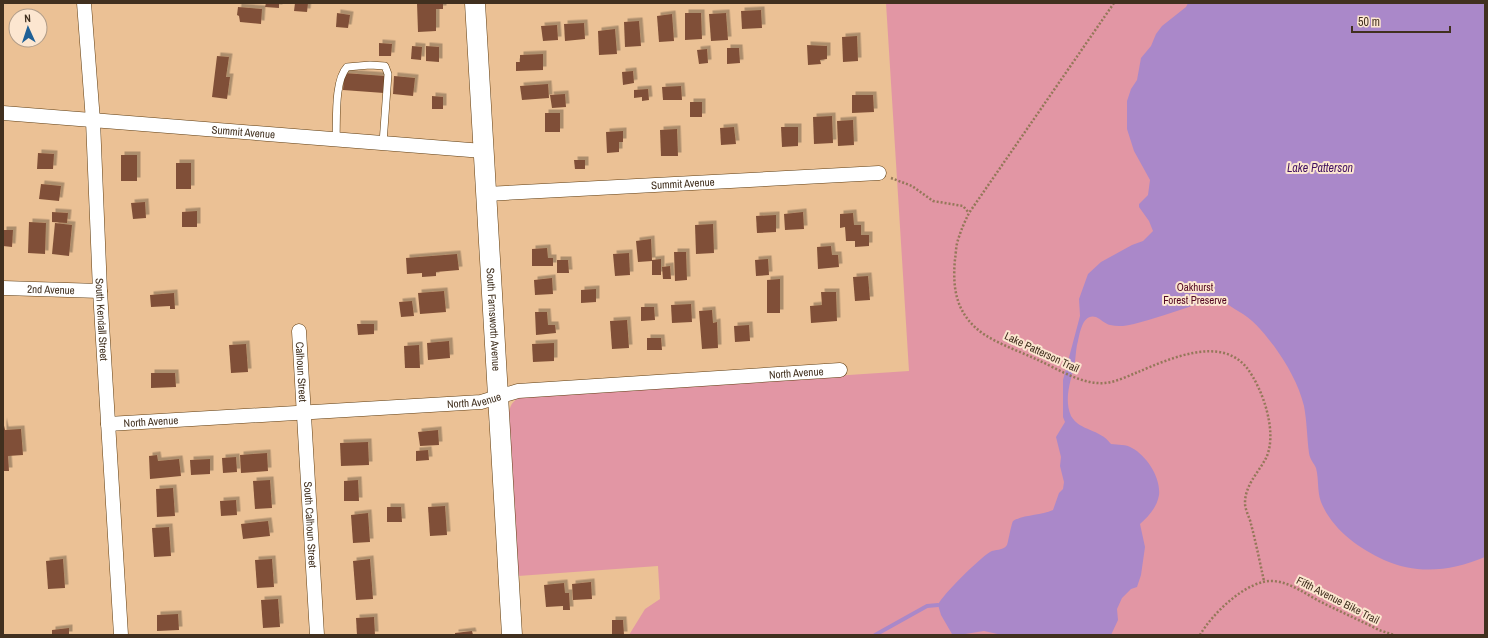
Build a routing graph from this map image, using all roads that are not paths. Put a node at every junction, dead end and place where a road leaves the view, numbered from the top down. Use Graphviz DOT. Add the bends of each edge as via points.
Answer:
graph roads {
  1 [pos="84,3"];
  2 [pos="475,3"];
  3 [pos="3,113"];
  4 [pos="93,121"];
  5 [pos="336,140"];
  6 [pos="384,143"];
  7 [pos="483,151"];
  8 [pos="880,173"];
  9 [pos="486,194"];
  10 [pos="3,288"];
  11 [pos="100,291"];
  12 [pos="299,331"];
  13 [pos="840,370"];
  14 [pos="499,397"];
  15 [pos="303,414"];
  16 [pos="108,424"];
  17 [pos="121,635"];
  18 [pos="317,635"];
  19 [pos="512,635"];
  1 -- 4 [label="street, South Kendall Street"];
  2 -- 7 [label="street, South Farnsworth Avenue"];
  3 -- 4 [label="street, Summit Avenue"];
  4 -- 5 [label="street, Summit Avenue"];
  4 -- 11 [label="street, South Kendall Street"];
  5 -- 6 [label="street, Summit Avenue"];
  5 -- 6 [label="lane" via="342,73 348,66 370,65 385,66 388,74"];
  6 -- 7 [label="street, Summit Avenue"];
  7 -- 9 [label="street, South Farnsworth Avenue"];
  8 -- 9 [label="street, Summit Avenue"];
  9 -- 14 [label="street, South Farnsworth Avenue"];
  10 -- 11 [label="street, 2nd Avenue"];
  11 -- 16 [label="street, South Kendall Street"];
  12 -- 15 [label="street, Calhoun Street"];
  13 -- 14 [label="street, North Avenue" via="518,391"];
  14 -- 15 [label="street, North Avenue" via="481,402"];
  14 -- 19 [label="street, South Farnsworth Avenue"];
  15 -- 16 [label="street, North Avenue"];
  15 -- 18 [label="street, South Calhoun Street"];
  16 -- 17 [label="street, South Kendall Street"];
}
